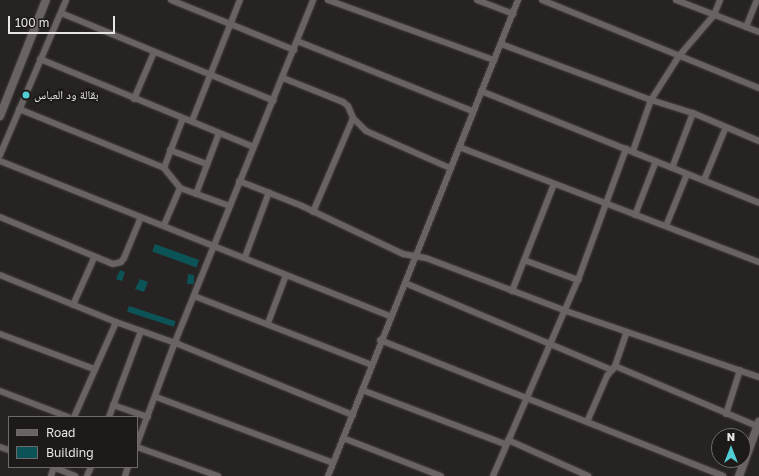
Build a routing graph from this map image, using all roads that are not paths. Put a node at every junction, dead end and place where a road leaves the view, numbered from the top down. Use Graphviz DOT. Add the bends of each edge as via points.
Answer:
graph roads {
  1 [pos="46,0"];
  2 [pos="66,0"];
  3 [pos="172,0"];
  4 [pos="240,0"];
  5 [pos="313,0"];
  6 [pos="328,0"];
  7 [pos="476,0"];
  8 [pos="518,0"];
  9 [pos="542,0"];
  10 [pos="676,0"];
  11 [pos="720,0"];
  12 [pos="756,0"];
  13 [pos="61,13"];
  14 [pos="513,14"];
  15 [pos="714,15"];
  16 [pos="231,24"];
  17 [pos="746,27"];
  18 [pos="759,32"];
  19 [pos="297,41"];
  20 [pos="501,44"];
  21 [pos="294,50"];
  22 [pos="154,52"];
  23 [pos="679,56"];
  24 [pos="40,59"];
  25 [pos="494,60"];
  26 [pos="211,76"];
  27 [pos="283,78"];
  28 [pos="759,88"];
  29 [pos="481,91"];
  30 [pos="134,98"];
  31 [pos="652,100"];
  32 [pos="274,101"];
  33 [pos="19,109"];
  34 [pos="472,111"];
  35 [pos="693,113"];
  36 [pos="0,116"];
  37 [pos="183,118"];
  38 [pos="353,118"];
  39 [pos="192,121"];
  40 [pos="726,127"];
  41 [pos="219,133"];
  42 [pos="759,141"];
  43 [pos="253,147"];
  44 [pos="458,147"];
  45 [pos="170,150"];
  46 [pos="626,150"];
  47 [pos="633,151"];
  48 [pos="0,155"];
  49 [pos="0,161"];
  50 [pos="656,162"];
  51 [pos="207,164"];
  52 [pos="164,168"];
  53 [pos="450,168"];
  54 [pos="672,168"];
  55 [pos="688,174"];
  56 [pos="704,180"];
  57 [pos="239,181"];
  58 [pos="554,184"];
  59 [pos="180,188"];
  60 [pos="269,192"];
  61 [pos="196,194"];
  62 [pos="605,203"];
  63 [pos="759,204"];
  64 [pos="230,206"];
  65 [pos="313,212"];
  66 [pos="635,215"];
  67 [pos="0,217"];
  68 [pos="141,217"];
  69 [pos="164,225"];
  70 [pos="666,226"];
  71 [pos="214,246"];
  72 [pos="416,256"];
  73 [pos="245,257"];
  74 [pos="94,258"];
  75 [pos="524,260"];
  76 [pos="759,262"];
  77 [pos="0,275"];
  78 [pos="286,275"];
  79 [pos="578,280"];
  80 [pos="405,283"];
  81 [pos="512,291"];
  82 [pos="194,296"];
  83 [pos="74,305"];
  84 [pos="566,311"];
  85 [pos="390,316"];
  86 [pos="116,322"];
  87 [pos="268,324"];
  88 [pos="141,331"];
  89 [pos="627,332"];
  90 [pos="0,334"];
  91 [pos="380,340"];
  92 [pos="175,342"];
  93 [pos="551,345"];
  94 [pos="372,365"];
  95 [pos="613,368"];
  96 [pos="94,369"];
  97 [pos="740,370"];
  98 [pos="759,377"];
  99 [pos="362,390"];
  100 [pos="0,391"];
  101 [pos="156,396"];
  102 [pos="528,397"];
  103 [pos="113,405"];
  104 [pos="726,414"];
  105 [pos="353,415"];
  106 [pos="65,416"];
  107 [pos="74,416"];
  108 [pos="109,416"];
  109 [pos="148,417"];
  110 [pos="587,422"];
  111 [pos="758,428"];
  112 [pos="343,438"];
  113 [pos="138,442"];
  114 [pos="506,442"];
  115 [pos="138,447"];
  116 [pos="333,463"];
  117 [pos="56,468"];
  118 [pos="75,476"];
  119 [pos="218,476"];
  120 [pos="328,476"];
  121 [pos="441,476"];
  122 [pos="493,476"];
  123 [pos="588,476"];
  124 [pos="723,476"];
  125 [pos="739,476"];
  1 -- 36 [label="street"];
  2 -- 13 [label="street"];
  3 -- 16 [label="street"];
  4 -- 16 [label="street"];
  5 -- 19 [label="street"];
  6 -- 25 [label="street"];
  7 -- 14 [label="street"];
  8 -- 14 [label="street"];
  9 -- 23 [label="street"];
  10 -- 15 [label="street"];
  11 -- 15 [label="street"];
  12 -- 17 [label="street"];
  13 -- 22 [label="street"];
  13 -- 24 [label="street"];
  14 -- 20 [label="street"];
  15 -- 17 [label="street"];
  15 -- 23 [label="street"];
  16 -- 21 [label="street"];
  16 -- 26 [label="street"];
  17 -- 18 [label="street"];
  19 -- 21 [label="street"];
  19 -- 34 [label="street"];
  20 -- 25 [label="street"];
  20 -- 31 [label="street"];
  21 -- 27 [label="street"];
  22 -- 26 [label="street"];
  22 -- 30 [label="street"];
  23 -- 28 [label="street"];
  23 -- 31 [label="street"];
  24 -- 30 [label="street"];
  24 -- 33 [label="street"];
  25 -- 29 [label="street"];
  26 -- 32 [label="street"];
  26 -- 39 [label="street"];
  27 -- 32 [label="street"];
  27 -- 38 [label="street" via="343,102 348,106"];
  29 -- 34 [label="street"];
  29 -- 46 [label="street"];
  30 -- 37 [label="street"];
  31 -- 35 [label="street"];
  31 -- 47 [label="street"];
  32 -- 43 [label="street"];
  33 -- 48 [label="street"];
  33 -- 52 [label="street"];
  34 -- 44 [label="street"];
  35 -- 40 [label="street"];
  35 -- 54 [label="street"];
  37 -- 39 [label="street"];
  37 -- 45 [label="street"];
  38 -- 53 [label="street" via="366,131"];
  38 -- 65 [label="street"];
  39 -- 41 [label="street"];
  40 -- 42 [label="street"];
  40 -- 56 [label="street"];
  41 -- 43 [label="street"];
  41 -- 51 [label="street"];
  43 -- 57 [label="street"];
  44 -- 53 [label="street"];
  44 -- 58 [label="street"];
  45 -- 51 [label="street"];
  45 -- 52 [label="street"];
  46 -- 47 [label="street"];
  46 -- 62 [label="street"];
  47 -- 50 [label="street"];
  49 -- 68 [label="street"];
  50 -- 54 [label="street"];
  50 -- 66 [label="street"];
  51 -- 61 [label="street"];
  52 -- 59 [label="street"];
  53 -- 72 [label="street"];
  54 -- 55 [label="street"];
  55 -- 56 [label="street"];
  55 -- 70 [label="street"];
  56 -- 63 [label="street"];
  57 -- 60 [label="street"];
  57 -- 64 [label="street"];
  58 -- 62 [label="street"];
  58 -- 75 [label="street"];
  59 -- 61 [label="street"];
  59 -- 69 [label="street"];
  60 -- 65 [label="street"];
  60 -- 73 [label="street"];
  61 -- 64 [label="street"];
  62 -- 66 [label="street"];
  62 -- 79 [label="street"];
  64 -- 71 [label="street"];
  65 -- 72 [label="street" via="388,247"];
  66 -- 70 [label="street"];
  67 -- 74 [label="street"];
  68 -- 69 [label="street"];
  68 -- 74 [label="street" via="121,262 113,264"];
  69 -- 71 [label="street"];
  70 -- 76 [label="street"];
  71 -- 73 [label="street"];
  71 -- 82 [label="street"];
  72 -- 80 [label="street"];
  72 -- 81 [label="street"];
  73 -- 78 [label="street"];
  74 -- 83 [label="street"];
  75 -- 79 [label="street"];
  75 -- 81 [label="street"];
  77 -- 83 [label="street"];
  78 -- 85 [label="street"];
  78 -- 87 [label="street"];
  79 -- 84 [label="street"];
  80 -- 85 [label="street"];
  80 -- 93 [label="street"];
  81 -- 84 [label="street"];
  82 -- 87 [label="street"];
  82 -- 92 [label="street"];
  83 -- 86 [label="street"];
  84 -- 89 [label="street"];
  84 -- 93 [label="street"];
  85 -- 91 [label="street"];
  86 -- 88 [label="street"];
  86 -- 96 [label="street"];
  87 -- 94 [label="street"];
  88 -- 92 [label="street"];
  88 -- 103 [label="street"];
  89 -- 95 [label="street"];
  89 -- 97 [label="street"];
  90 -- 96 [label="street"];
  91 -- 94 [label="street"];
  91 -- 102 [label="street"];
  92 -- 101 [label="street"];
  92 -- 105 [label="street"];
  93 -- 95 [label="street"];
  93 -- 102 [label="street"];
  94 -- 99 [label="street"];
  95 -- 104 [label="street"];
  95 -- 110 [label="street"];
  96 -- 107 [label="street"];
  97 -- 98 [label="street"];
  97 -- 104 [label="street"];
  99 -- 105 [label="street"];
  99 -- 114 [label="street"];
  100 -- 106 [label="street"];
  101 -- 109 [label="street"];
  101 -- 116 [label="street"];
  102 -- 110 [label="street"];
  102 -- 114 [label="street"];
  103 -- 108 [label="street"];
  103 -- 109 [label="street"];
  104 -- 111 [label="street"];
  105 -- 112 [label="street"];
  109 -- 113 [label="street"];
  110 -- 124 [label="street"];
  111 -- 125 [label="street"];
  112 -- 116 [label="street"];
  112 -- 121 [label="street"];
  114 -- 122 [label="street"];
  114 -- 123 [label="street"];
  115 -- 119 [label="street"];
  116 -- 120 [label="street"];
  117 -- 118 [label="street"];
}
